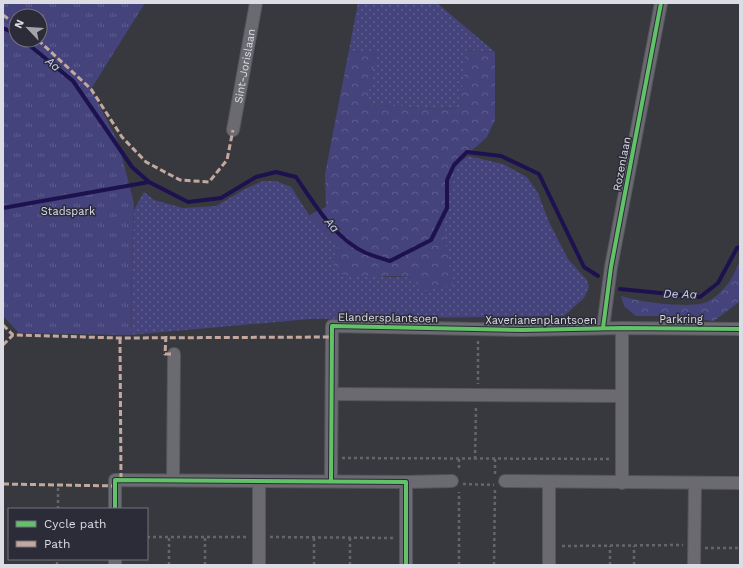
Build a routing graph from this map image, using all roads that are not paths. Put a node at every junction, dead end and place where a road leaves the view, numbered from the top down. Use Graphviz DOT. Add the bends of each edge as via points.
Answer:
graph roads {
  1 [pos="256,3"];
  2 [pos="661,3"];
  3 [pos="234,130"];
  4 [pos="603,328"];
  5 [pos="622,328"];
  6 [pos="478,329"];
  7 [pos="740,329"];
  8 [pos="174,354"];
  9 [pos="332,394"];
  10 [pos="621,396"];
  11 [pos="173,480"];
  12 [pos="259,481"];
  13 [pos="331,481"];
  14 [pos="406,482"];
  15 [pos="549,482"];
  16 [pos="455,483"];
  17 [pos="500,483"];
  18 [pos="622,483"];
  19 [pos="695,483"];
  20 [pos="740,483"];
  21 [pos="115,508"];
  22 [pos="259,565"];
  23 [pos="406,565"];
  24 [pos="549,565"];
  25 [pos="694,565"];
  1 -- 3 [label="street, Sint-Jorislaan"];
  2 -- 4 [label="street, Rozenlaan" via="611,267"];
  4 -- 5 [label="street"];
  4 -- 6 [label="street, Xaverianenplantsoen"];
  5 -- 7 [label="street, Parkring"];
  5 -- 10 [label="street"];
  6 -- 9 [label="street, Elandersplantsoen" via="332,326"];
  8 -- 11 [label="street"];
  9 -- 10 [label="street"];
  9 -- 13 [label="street, Elandersplantsoen"];
  10 -- 18 [label="street"];
  11 -- 12 [label="street"];
  11 -- 21 [label="street" via="115,480"];
  12 -- 13 [label="street"];
  12 -- 22 [label="street"];
  13 -- 14 [label="street"];
  14 -- 16 [label="street"];
  14 -- 23 [label="street"];
  15 -- 17 [label="street"];
  15 -- 18 [label="street"];
  15 -- 24 [label="street"];
  18 -- 19 [label="street"];
  19 -- 20 [label="street"];
  19 -- 25 [label="street"];
}
